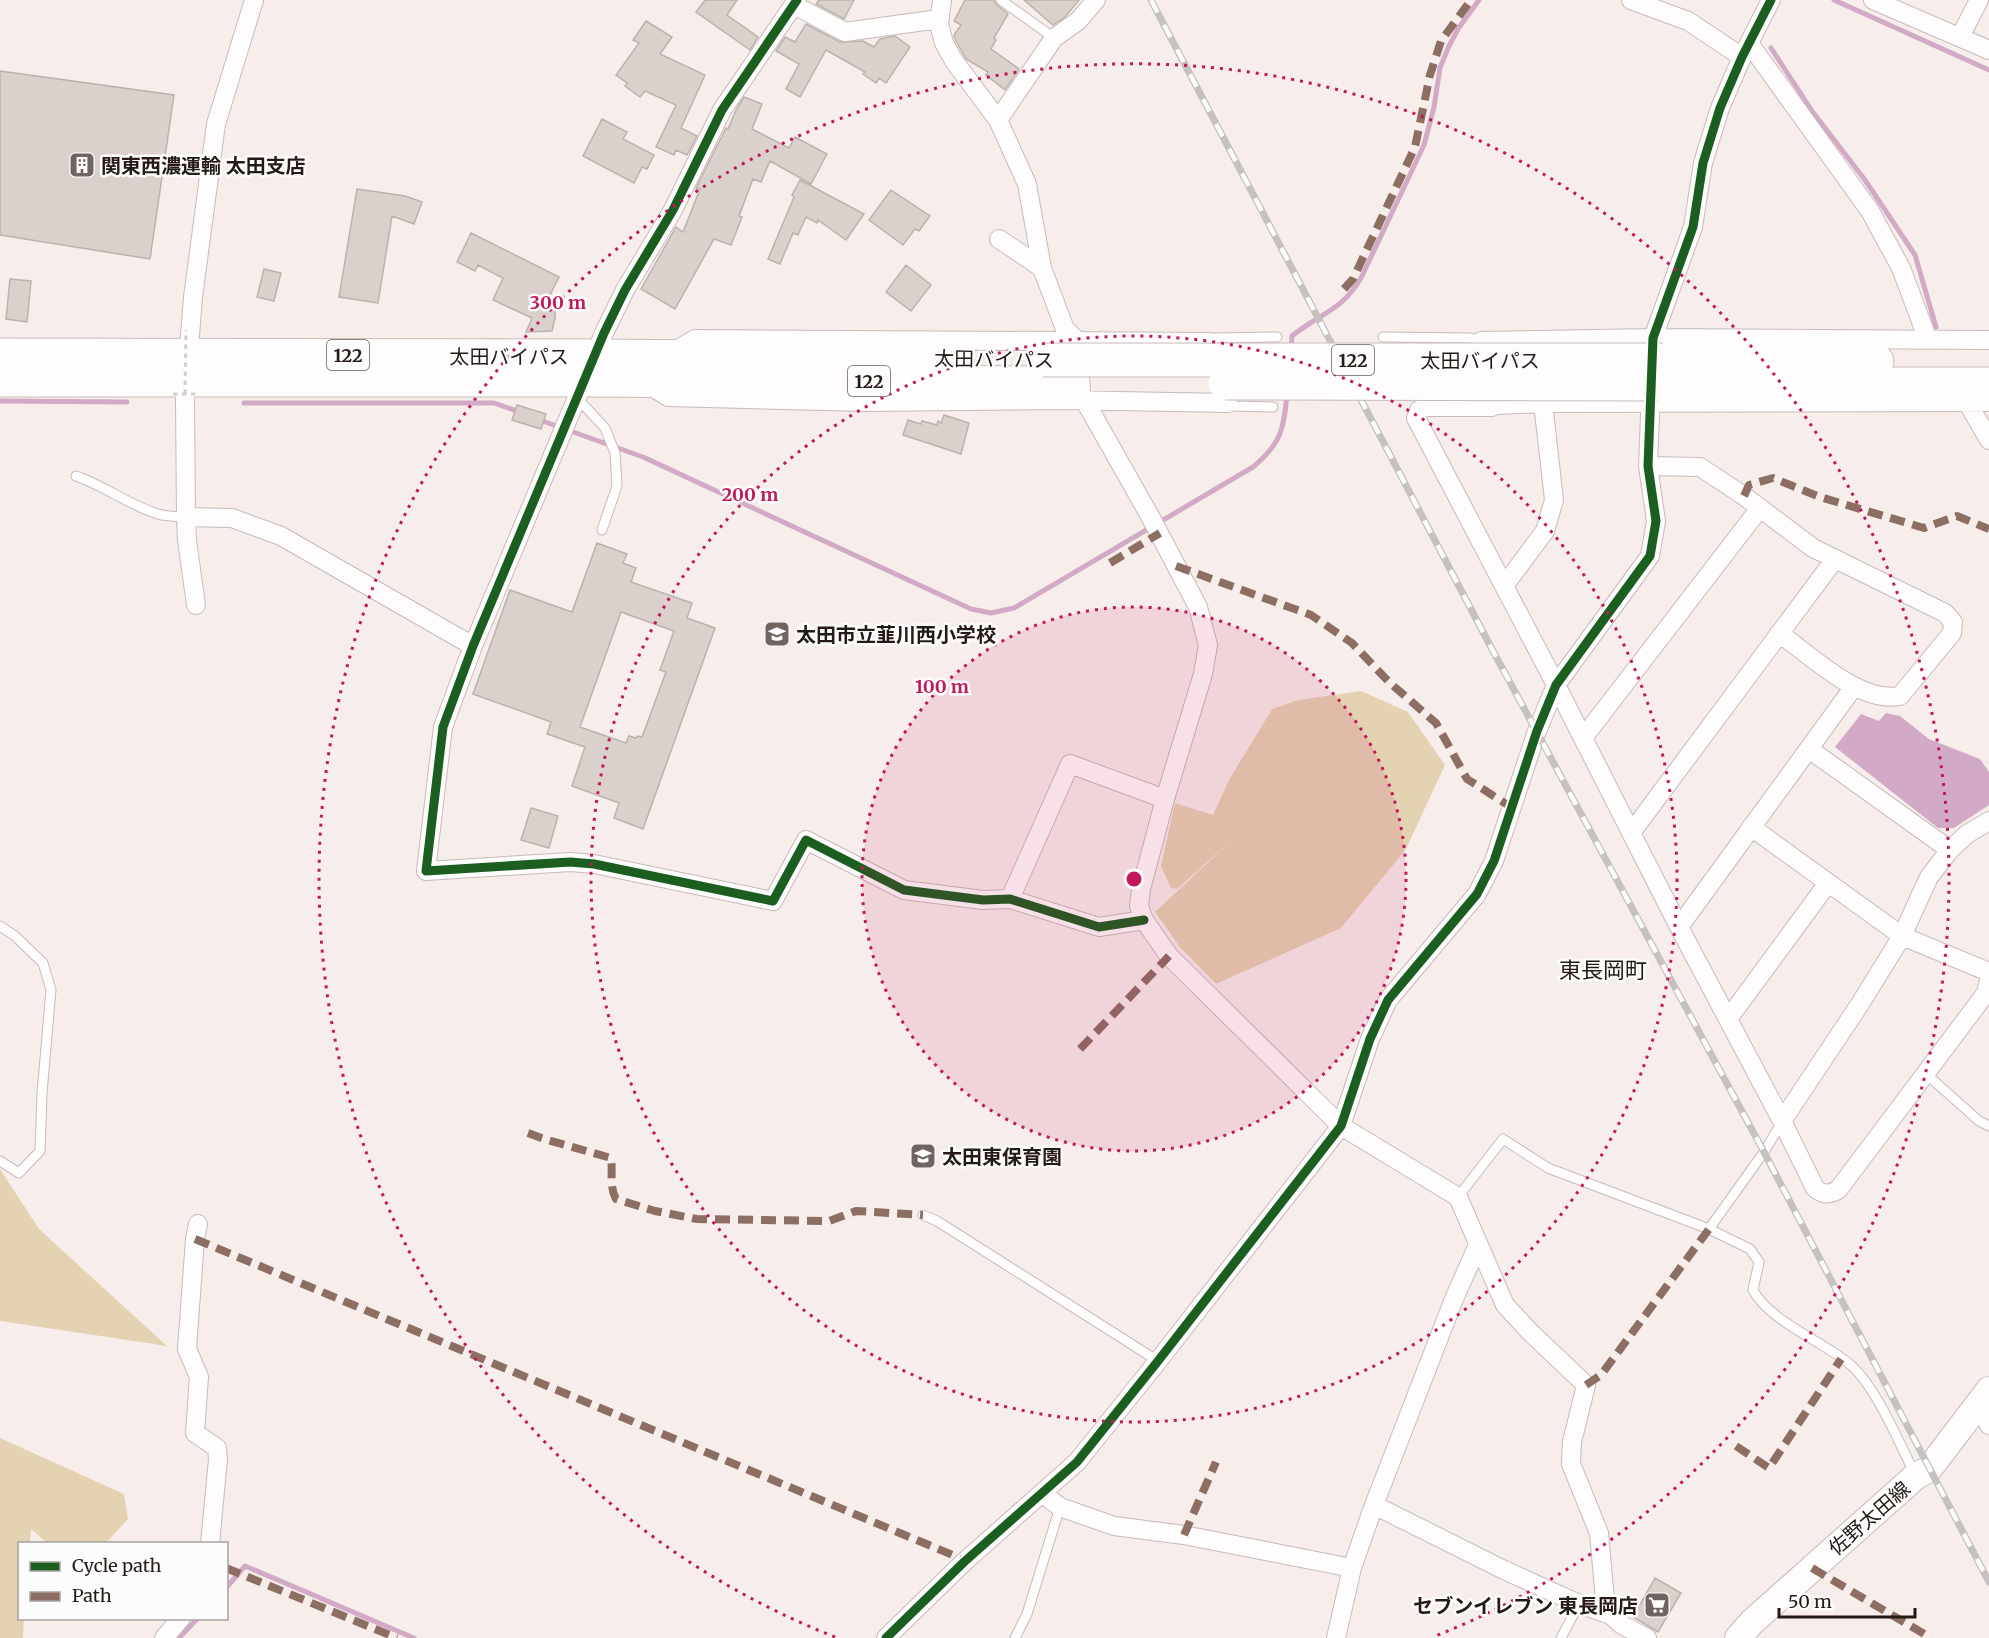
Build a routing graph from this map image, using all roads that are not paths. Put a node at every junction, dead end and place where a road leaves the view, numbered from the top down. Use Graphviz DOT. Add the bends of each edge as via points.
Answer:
graph roads {
  1 [pos="254,0"];
  2 [pos="942,0"];
  3 [pos="1001,0"];
  4 [pos="1096,0"];
  5 [pos="1631,0"];
  6 [pos="1771,0"];
  7 [pos="1873,0"];
  8 [pos="1979,0"];
  9 [pos="796,3"];
  10 [pos="939,19"];
  11 [pos="1960,37"];
  12 [pos="1054,38"];
  13 [pos="1745,50"];
  14 [pos="1989,50"];
  15 [pos="998,120"];
  16 [pos="999,239"];
  17 [pos="1042,267"];
  18 [pos="1277,337"];
  19 [pos="1383,337"];
  20 [pos="1928,340"];
  21 [pos="1989,340"];
  22 [pos="1481,341"];
  23 [pos="1210,342"];
  24 [pos="1059,351"];
  25 [pos="0,355"];
  26 [pos="1989,362"];
  27 [pos="1656,372"];
  28 [pos="186,375"];
  29 [pos="585,378"];
  30 [pos="0,380"];
  31 [pos="642,381"];
  32 [pos="1978,393"];
  33 [pos="1085,401"];
  34 [pos="1228,402"];
  35 [pos="1989,402"];
  36 [pos="1542,403"];
  37 [pos="1273,407"];
  38 [pos="1989,440"];
  39 [pos="1648,466"];
  40 [pos="76,476"];
  41 [pos="1760,508"];
  42 [pos="186,517"];
  43 [pos="602,530"];
  44 [pos="1835,559"];
  45 [pos="1504,586"];
  46 [pos="196,605"];
  47 [pos="1779,633"];
  48 [pos="473,646"];
  49 [pos="1556,685"];
  50 [pos="1853,688"];
  51 [pos="1583,738"];
  52 [pos="1809,749"];
  53 [pos="1165,799"];
  54 [pos="1989,821"];
  55 [pos="1752,827"];
  56 [pos="1631,833"];
  57 [pos="1950,850"];
  58 [pos="1828,883"];
  59 [pos="1010,899"];
  60 [pos="1144,920"];
  61 [pos="0,926"];
  62 [pos="1678,927"];
  63 [pos="1902,936"];
  64 [pos="1989,972"];
  65 [pos="1989,981"];
  66 [pos="1728,1019"];
  67 [pos="1925,1073"];
  68 [pos="1782,1121"];
  69 [pos="1341,1126"];
  70 [pos="1989,1126"];
  71 [pos="0,1161"];
  72 [pos="1458,1197"];
  73 [pos="923,1215"];
  74 [pos="198,1224"];
  75 [pos="1709,1228"];
  76 [pos="1478,1245"];
  77 [pos="1158,1361"];
  78 [pos="1986,1406"];
  79 [pos="1916,1476"];
  80 [pos="1043,1494"];
  81 [pos="1374,1505"];
  82 [pos="1059,1507"];
  83 [pos="210,1542"];
  84 [pos="1352,1568"];
  85 [pos="1579,1604"];
  86 [pos="1611,1615"];
  87 [pos="179,1620"];
  88 [pos="164,1638"];
  89 [pos="886,1638"];
  90 [pos="1015,1638"];
  91 [pos="1336,1638"];
  92 [pos="1562,1638"];
  93 [pos="1647,1638"];
  94 [pos="1738,1638"];
  1 -- 28 [label="street" via="216,124"];
  2 -- 10 [label="street"];
  3 -- 12 [label="lane"];
  4 -- 12 [label="street" via="1078,21"];
  5 -- 13 [label="street" via="1688,21"];
  6 -- 13 [label="street"];
  7 -- 11 [label="street"];
  8 -- 11 [label="street"];
  9 -- 10 [label="street" via="845,32"];
  9 -- 29 [label="street" via="722,110 673,210 626,290"];
  10 -- 15 [label="street" via="954,61"];
  11 -- 14 [label="street"];
  12 -- 15 [label="street"];
  13 -- 20 [label="street" via="1870,211 1901,268"];
  13 -- 27 [label="street" via="1702,163 1693,227"];
  15 -- 17 [label="street" via="1027,184"];
  16 -- 17 [label="street"];
  17 -- 24 [label="street"];
  18 -- 23 [label="lane" via="1215,338"];
  19 -- 22 [label="lane"];
  20 -- 21 [label="street"];
  20 -- 27 [label="street"];
  22 -- 27 [label="street"];
  23 -- 24 [label="street"];
  24 -- 27 [label="highway, 太田バイパス / 122, bridge"];
  24 -- 29 [label="highway, 太田バイパス / 122" via="666,357"];
  24 -- 31 [label="highway, 太田バイパス / 122"];
  24 -- 33 [label="street" via="1066,394"];
  25 -- 28 [label="highway, 太田バイパス / 122"];
  26 -- 27 [label="highway, 太田バイパス / 122"];
  27 -- 32 [label="highway, 太田バイパス / 122"];
  27 -- 36 [label="street"];
  27 -- 39 [label="street"];
  28 -- 29 [label="highway, 太田バイパス / 122"];
  28 -- 30 [label="highway, 太田バイパス / 122"];
  28 -- 42 [label="street"];
  29 -- 31 [label="highway, 太田バイパス / 122"];
  29 -- 43 [label="lane" via="615,453 617,486"];
  29 -- 48 [label="street"];
  31 -- 33 [label="street" via="668,397 865,402"];
  32 -- 35 [label="street"];
  32 -- 38 [label="street"];
  33 -- 34 [label="street"];
  33 -- 53 [label="street" via="1198,607 1208,645"];
  34 -- 37 [label="lane" via="1234,406"];
  36 -- 45 [label="street" via="1554,500 1545,531"];
  36 -- 45 [label="street" via="1426,407 1419,410 1416,418"];
  39 -- 41 [label="street" via="1700,467"];
  39 -- 49 [label="street" via="1656,521 1650,556"];
  40 -- 42 [label="lane" via="160,515"];
  41 -- 44 [label="street" via="1813,549"];
  41 -- 51 [label="street"];
  42 -- 46 [label="street"];
  42 -- 48 [label="street" via="232,518 281,536"];
  44 -- 47 [label="street"];
  44 -- 50 [label="street" via="1945,613 1953,622 1952,633 1900,696 1888,698"];
  45 -- 49 [label="street"];
  47 -- 50 [label="street"];
  47 -- 56 [label="street"];
  48 -- 59 [label="street" via="443,727 426,871 586,863 773,901 806,840 904,890 982,900"];
  49 -- 51 [label="street"];
  49 -- 69 [label="street" via="1494,861 1477,894 1388,1000 1370,1039"];
  50 -- 52 [label="street"];
  51 -- 56 [label="street"];
  52 -- 55 [label="street"];
  52 -- 57 [label="street"];
  53 -- 59 [label="street" via="1070,764"];
  53 -- 60 [label="street" via="1141,889 1139,906"];
  54 -- 57 [label="street"];
  55 -- 58 [label="street"];
  55 -- 62 [label="street"];
  56 -- 62 [label="street"];
  57 -- 63 [label="street" via="1929,877"];
  58 -- 63 [label="street"];
  58 -- 66 [label="street"];
  59 -- 60 [label="street" via="1099,927"];
  60 -- 69 [label="street" via="1169,956"];
  61 -- 71 [label="lane" via="43,963 51,990 40,1151 19,1173"];
  62 -- 66 [label="street"];
  63 -- 64 [label="street"];
  63 -- 68 [label="street"];
  65 -- 67 [label="street" via="1986,993"];
  66 -- 68 [label="street"];
  67 -- 68 [label="street" via="1838,1190 1830,1194 1815,1188"];
  67 -- 70 [label="lane"];
  68 -- 75 [label="lane"];
  69 -- 72 [label="street"];
  69 -- 77 [label="street"];
  72 -- 75 [label="lane" via="1503,1139 1548,1168"];
  72 -- 76 [label="street"];
  73 -- 77 [label="lane"];
  74 -- 83 [label="street" via="187,1349 199,1377 195,1433 217,1448"];
  75 -- 79 [label="lane" via="1750,1249 1759,1262 1753,1290 1758,1299 1852,1366 1871,1389"];
  76 -- 81 [label="street"];
  76 -- 86 [label="street" via="1505,1305 1586,1385 1572,1442 1571,1464 1599,1533 1605,1600"];
  77 -- 80 [label="street" via="1077,1462"];
  78 -- 79 [label="main road, 佐野太田線" via="1929,1470"];
  79 -- 94 [label="main road, 佐野太田線"];
  80 -- 82 [label="street"];
  80 -- 89 [label="street" via="964,1562"];
  81 -- 84 [label="street"];
  81 -- 85 [label="street"];
  82 -- 84 [label="street" via="1114,1526 1184,1535"];
  82 -- 90 [label="lane" via="1027,1614"];
  84 -- 91 [label="street"];
  85 -- 86 [label="street"];
  85 -- 92 [label="lane"];
  86 -- 93 [label="street"];
  87 -- 88 [label="street"];
}
